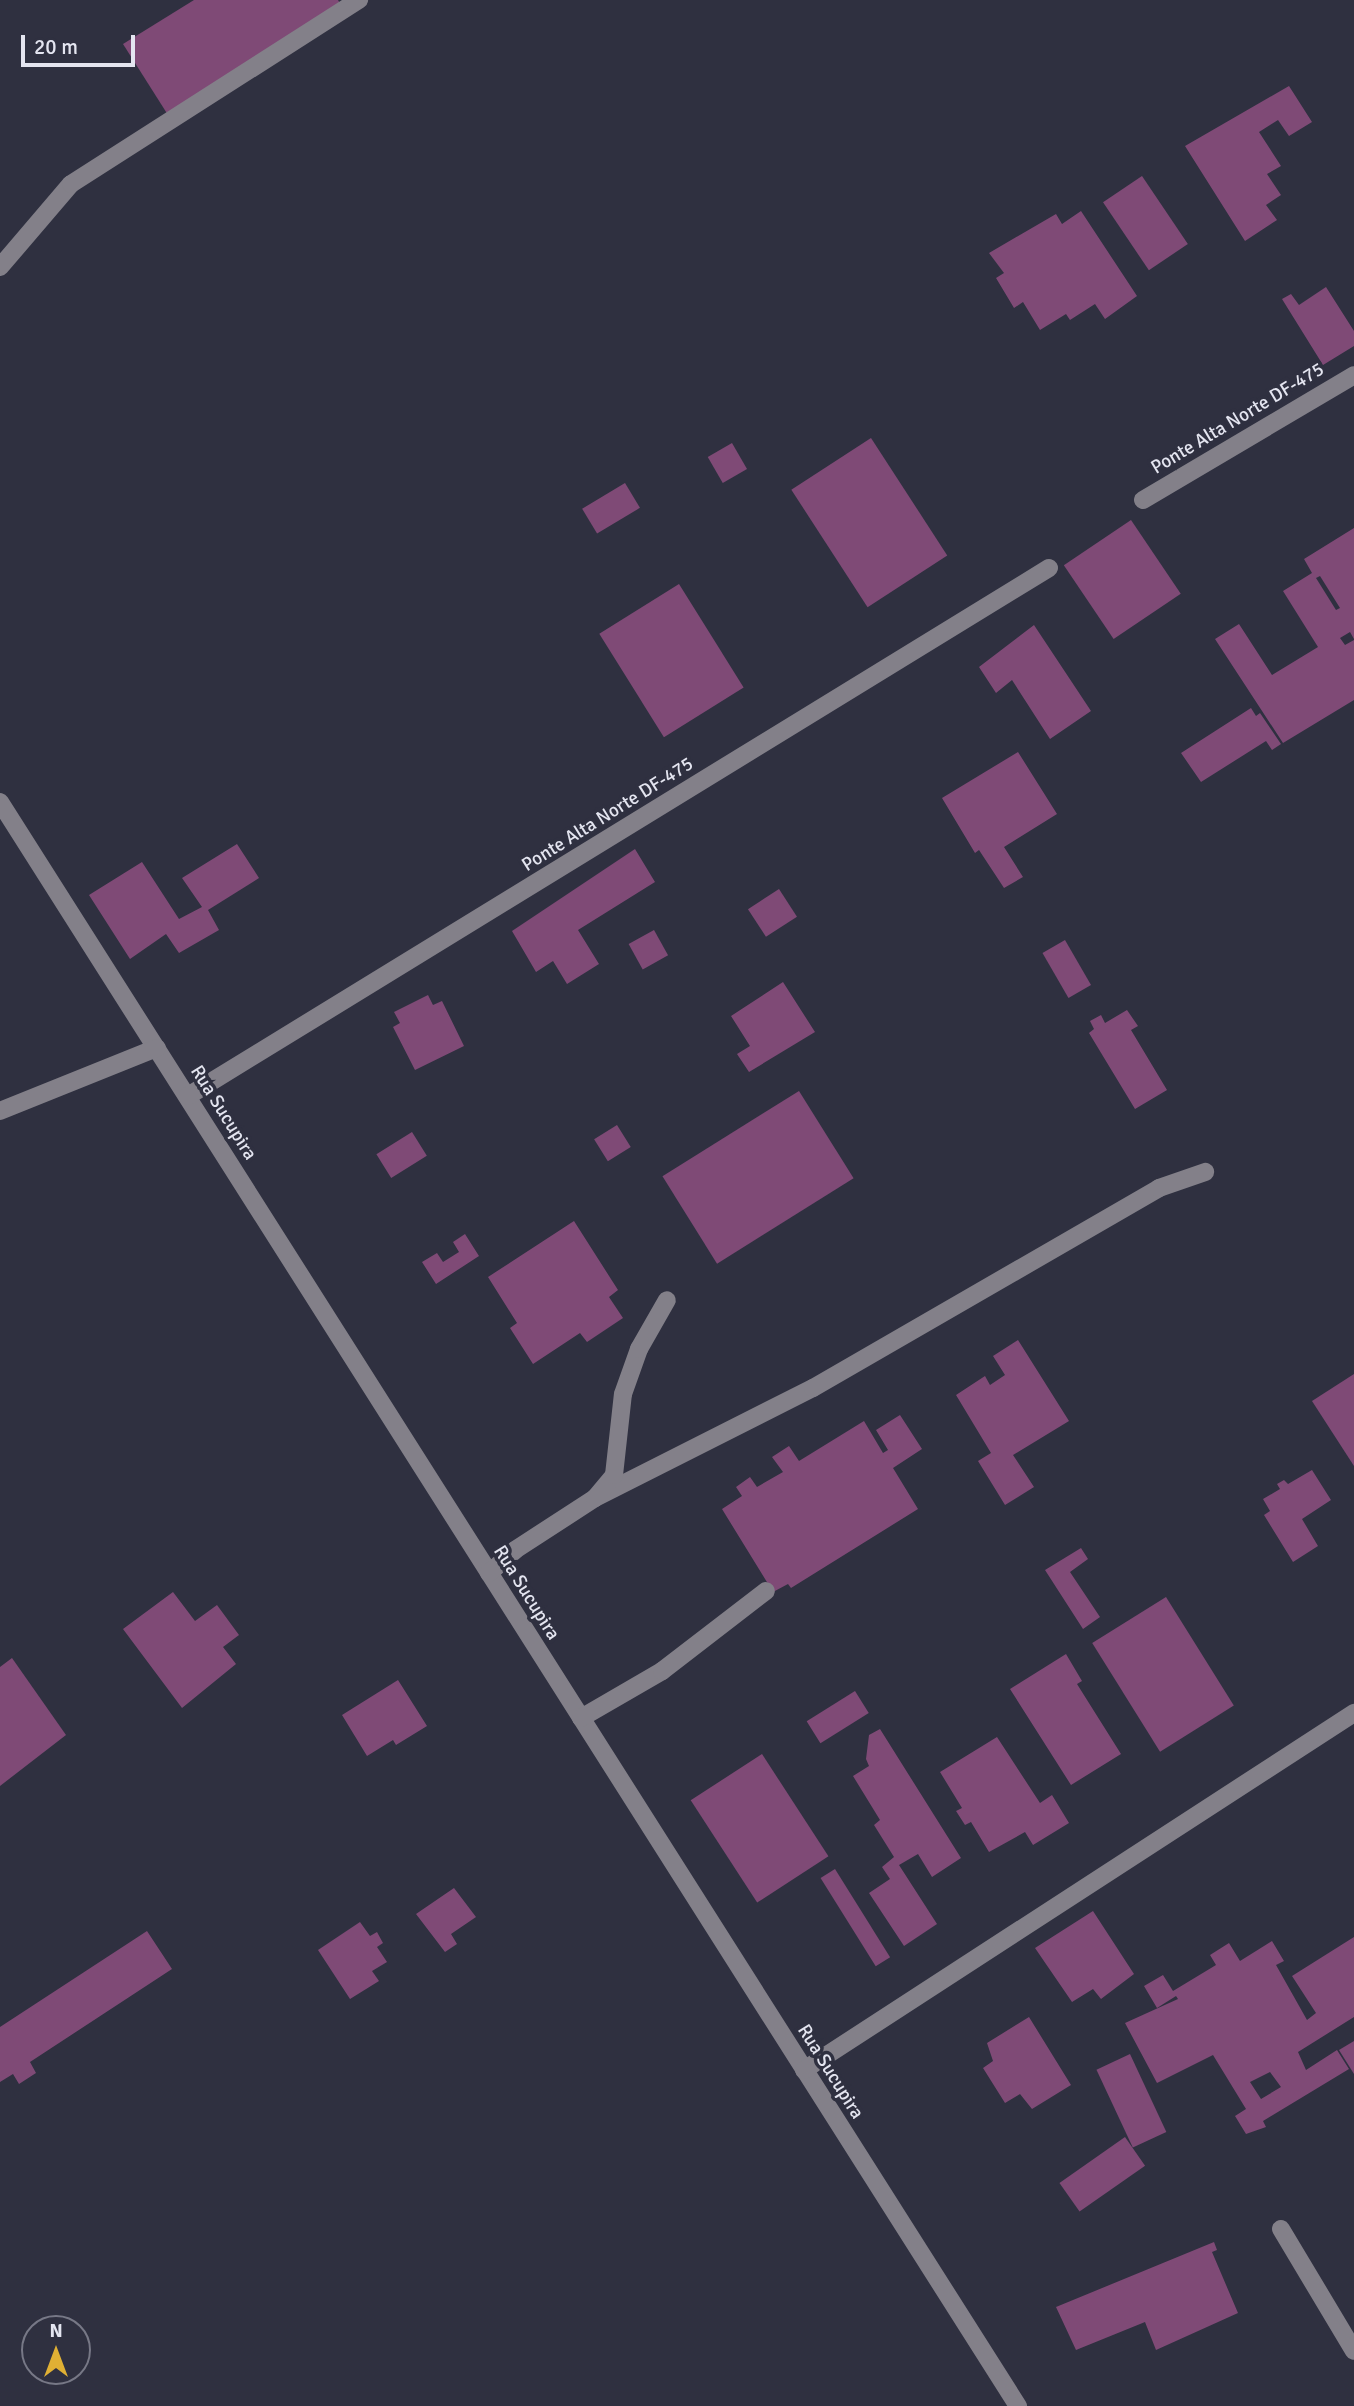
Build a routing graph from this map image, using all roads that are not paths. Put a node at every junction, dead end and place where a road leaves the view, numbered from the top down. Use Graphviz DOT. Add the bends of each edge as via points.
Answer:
graph roads {
  1 [pos="359,0"];
  2 [pos="0,267"];
  3 [pos="1354,375"];
  4 [pos="1143,500"];
  5 [pos="1049,568"];
  6 [pos="0,802"];
  7 [pos="157,1048"];
  8 [pos="188,1096"];
  9 [pos="0,1111"];
  10 [pos="1205,1172"];
  11 [pos="667,1300"];
  12 [pos="595,1498"];
  13 [pos="489,1573"];
  14 [pos="766,1591"];
  15 [pos="1354,1713"];
  16 [pos="581,1718"];
  17 [pos="804,2070"];
  18 [pos="1281,2229"];
  19 [pos="1354,2351"];
  20 [pos="1018,2406"];
  1 -- 2 [label="street" via="71,184"];
  3 -- 4 [label="street, Ponte Alta Norte DF-475"];
  5 -- 8 [label="street, Ponte Alta Norte DF-475"];
  6 -- 7 [label="street, Rua Sucupira"];
  7 -- 8 [label="street, Rua Sucupira"];
  7 -- 9 [label="street"];
  8 -- 13 [label="street, Rua Sucupira"];
  10 -- 12 [label="street" via="1159,1188 813,1388"];
  11 -- 12 [label="street" via="639,1349 623,1394 614,1475"];
  12 -- 13 [label="street" via="515,1550"];
  13 -- 16 [label="street, Rua Sucupira"];
  14 -- 16 [label="street" via="662,1671"];
  15 -- 17 [label="street"];
  16 -- 17 [label="street, Rua Sucupira"];
  17 -- 20 [label="street, Rua Sucupira"];
  18 -- 19 [label="street"];
}
